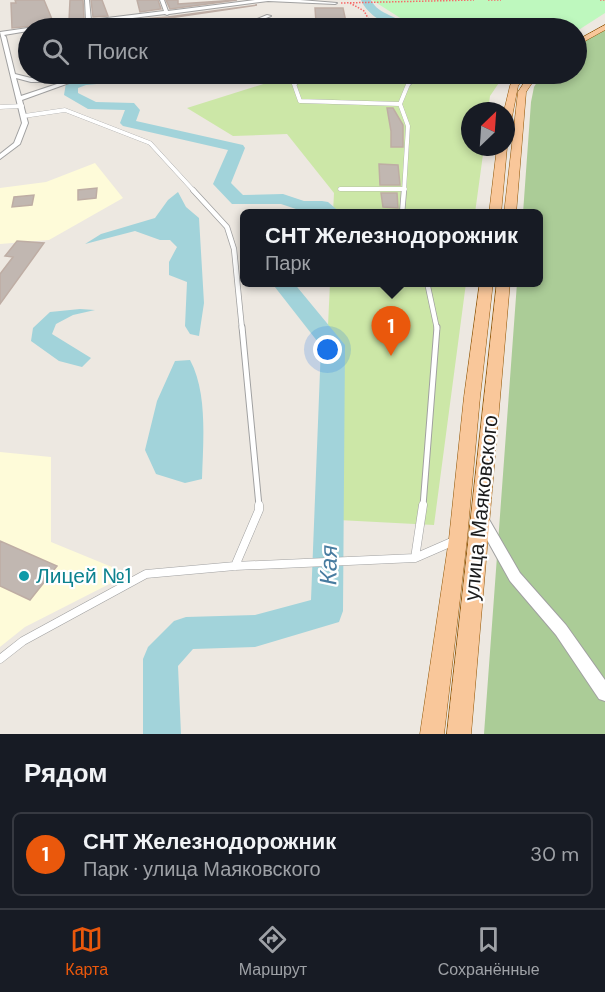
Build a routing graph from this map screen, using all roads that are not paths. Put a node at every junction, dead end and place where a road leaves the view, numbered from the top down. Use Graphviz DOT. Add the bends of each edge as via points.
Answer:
graph roads {
  1 [pos="87,0"];
  2 [pos="162,0"];
  3 [pos="268,0"];
  4 [pos="335,3"];
  5 [pos="167,14"];
  6 [pos="269,16"];
  7 [pos="89,18"];
  8 [pos="132,18"];
  9 [pos="264,18"];
  10 [pos="605,21"];
  11 [pos="605,27"];
  12 [pos="18,32"];
  13 [pos="587,32"];
  14 [pos="0,35"];
  15 [pos="587,38"];
  16 [pos="3,53"];
  17 [pos="12,75"];
  18 [pos="18,77"];
  19 [pos="60,84"];
  20 [pos="294,84"];
  21 [pos="409,84"];
  22 [pos="515,84"];
  23 [pos="527,84"];
  24 [pos="510,102"];
  25 [pos="21,103"];
  26 [pos="400,104"];
  27 [pos="0,107"];
  28 [pos="24,116"];
  29 [pos="501,156"];
  30 [pos="0,157"];
  31 [pos="340,189"];
  32 [pos="405,189"];
  33 [pos="402,209"];
  34 [pos="495,209"];
  35 [pos="510,209"];
  36 [pos="428,287"];
  37 [pos="486,287"];
  38 [pos="503,287"];
  39 [pos="480,517"];
  40 [pos="458,539"];
  41 [pos="415,558"];
  42 [pos="235,566"];
  43 [pos="0,659"];
  44 [pos="605,693"];
  45 [pos="432,734"];
  46 [pos="459,734"];
  1 -- 7 [label="street"];
  2 -- 5 [label="street"];
  3 -- 4 [label="street"];
  3 -- 5 [label="street"];
  5 -- 8 [label="street"];
  6 -- 9 [label="street"];
  10 -- 13 [label="main road"];
  11 -- 15 [label="main road"];
  12 -- 14 [label="street"];
  14 -- 16 [label="street"];
  16 -- 17 [label="street"];
  17 -- 18 [label="street"];
  17 -- 25 [label="street"];
  19 -- 25 [label="street"];
  20 -- 26 [label="lane" via="300,101"];
  21 -- 26 [label="lane"];
  22 -- 24 [label="main road"];
  23 -- 35 [label="main road" via="522,92"];
  25 -- 27 [label="lane"];
  25 -- 28 [label="street"];
  26 -- 32 [label="lane" via="408,126"];
  28 -- 30 [label="street" via="17,144"];
  28 -- 42 [label="lane" via="65,110 150,143 227,227 234,249 259,510"];
  29 -- 34 [label="main road"];
  31 -- 32 [label="lane"];
  32 -- 33 [label="lane"];
  36 -- 41 [label="lane" via="437,326 423,508"];
  37 -- 40 [label="main road, улица Маяковского"];
  38 -- 39 [label="main road, улица Маяковского"];
  39 -- 44 [label="street" via="515,577 561,630"];
  39 -- 46 [label="main road, улица Маяковского"];
  40 -- 41 [label="lane"];
  40 -- 45 [label="main road, улица Маяковского"];
  41 -- 42 [label="lane"];
  42 -- 43 [label="lane" via="146,574 23,641"];
}
